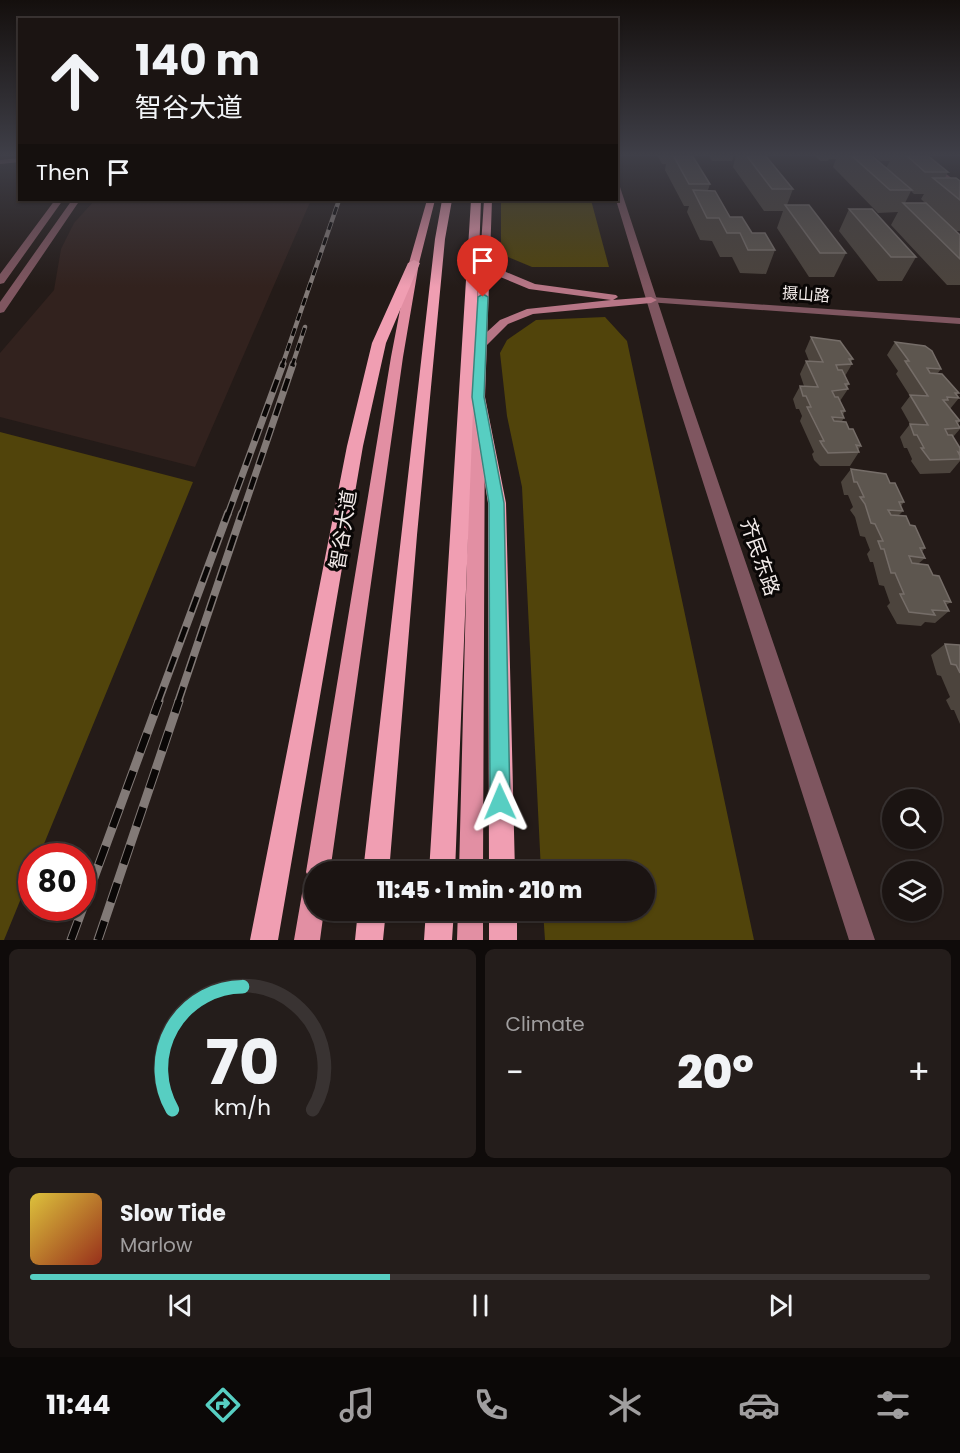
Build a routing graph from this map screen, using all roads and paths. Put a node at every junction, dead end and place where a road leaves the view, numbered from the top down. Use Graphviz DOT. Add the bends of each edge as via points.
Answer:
graph roads {
  1 [pos="620,199"];
  2 [pos="58,201"];
  3 [pos="75,201"];
  4 [pos="431,201"];
  5 [pos="447,201"];
  6 [pos="476,201"];
  7 [pos="488,201"];
  8 [pos="487,249"];
  9 [pos="414,263"];
  10 [pos="0,281"];
  11 [pos="651,300"];
  12 [pos="0,310"];
  13 [pos="960,321"];
  14 [pos="480,345"];
  15 [pos="478,397"];
  16 [pos="320,861"];
  17 [pos="377,861"];
  18 [pos="443,861"];
  19 [pos="471,861"];
  20 [pos="502,861"];
  21 [pos="310,921"];
  22 [pos="371,921"];
  23 [pos="439,921"];
  24 [pos="471,921"];
  25 [pos="502,921"];
  26 [pos="264,940"];
  27 [pos="307,940"];
  28 [pos="369,940"];
  29 [pos="438,940"];
  30 [pos="470,940"];
  31 [pos="503,940"];
  32 [pos="862,940"];
  1 -- 11 [label="street, 齐民东路" via="635,237"];
  2 -- 10 [label="street"];
  3 -- 12 [label="street"];
  4 -- 9 [label="main road, 智谷大道"];
  5 -- 17 [label="highway" via="409,523"];
  6 -- 18 [label="highway"];
  7 -- 8 [label="main road"];
  8 -- 11 [label="main road" via="502,274 533,287"];
  8 -- 14 [label="main road"];
  9 -- 16 [label="main road, 智谷大道"];
  9 -- 26 [label="highway" via="379,343 355,446"];
  11 -- 13 [label="street, 摄山路"];
  11 -- 14 [label="main road" via="531,311 504,322"];
  11 -- 32 [label="street, 齐民东路"];
  14 -- 15 [label="main road"];
  15 -- 19 [label="main road"];
  15 -- 20 [label="highway" via="497,503"];
  21 -- 27 [label="main road"];
  22 -- 28 [label="highway"];
  23 -- 29 [label="highway"];
  24 -- 30 [label="main road"];
  25 -- 31 [label="highway"];
}
